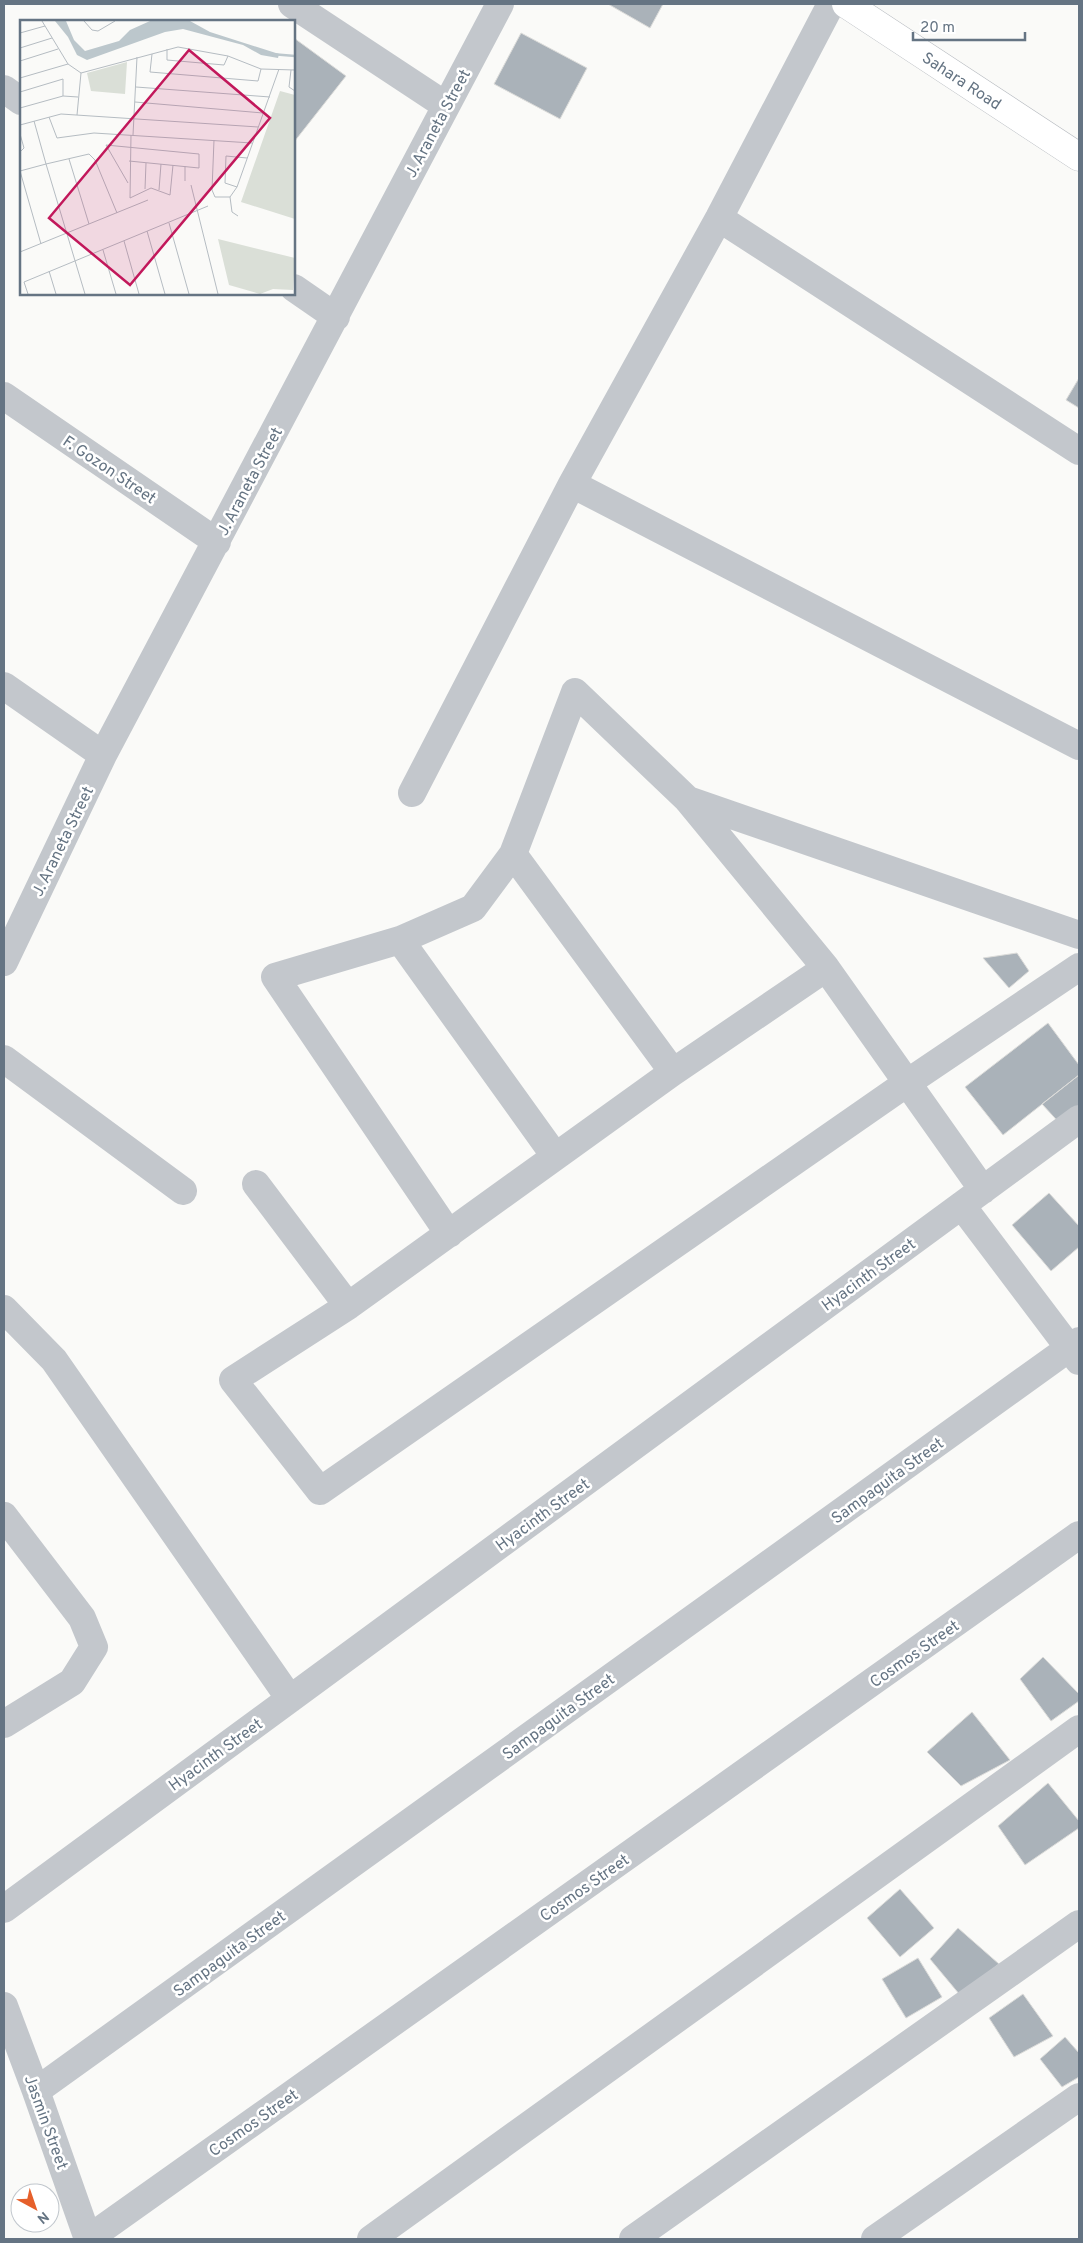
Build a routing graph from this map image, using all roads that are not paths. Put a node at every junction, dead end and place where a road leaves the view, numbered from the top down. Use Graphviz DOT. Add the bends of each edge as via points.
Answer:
graph roads {
  1 [pos="292,4"];
  2 [pos="500,4"];
  3 [pos="831,4"];
  4 [pos="846,4"];
  5 [pos="4,89"];
  6 [pos="20,100"];
  7 [pos="445,105"];
  8 [pos="1079,157"];
  9 [pos="719,218"];
  10 [pos="295,289"];
  11 [pos="336,317"];
  12 [pos="4,396"];
  13 [pos="1079,450"];
  14 [pos="572,484"];
  15 [pos="217,542"];
  16 [pos="4,686"];
  17 [pos="1079,746"];
  18 [pos="103,755"];
  19 [pos="412,793"];
  20 [pos="688,800"];
  21 [pos="513,854"];
  22 [pos="1079,935"];
  23 [pos="400,940"];
  24 [pos="4,962"];
  25 [pos="1079,967"];
  26 [pos="826,968"];
  27 [pos="4,1059"];
  28 [pos="673,1072"];
  29 [pos="907,1083"];
  30 [pos="1079,1119"];
  31 [pos="555,1156"];
  32 [pos="256,1184"];
  33 [pos="183,1190"];
  34 [pos="972,1198"];
  35 [pos="449,1234"];
  36 [pos="348,1306"];
  37 [pos="4,1309"];
  38 [pos="1076,1350"];
  39 [pos="4,1516"];
  40 [pos="1079,1536"];
  41 [pos="290,1699"];
  42 [pos="4,1724"];
  43 [pos="1079,1729"];
  44 [pos="4,1909"];
  45 [pos="1079,1924"];
  46 [pos="4,2006"];
  47 [pos="36,2091"];
  48 [pos="1079,2097"];
  49 [pos="88,2239"];
  50 [pos="371,2239"];
  51 [pos="633,2239"];
  52 [pos="876,2239"];
  1 -- 7 [label="street"];
  2 -- 7 [label="street, J. Araneta Street"];
  3 -- 9 [label="street"];
  4 -- 8 [label="main road, Sahara Road"];
  5 -- 6 [label="street"];
  7 -- 11 [label="street, J. Araneta Street"];
  9 -- 13 [label="street"];
  9 -- 14 [label="street"];
  10 -- 11 [label="street"];
  11 -- 15 [label="street, J. Araneta Street"];
  12 -- 15 [label="street, F. Gozon Street"];
  14 -- 17 [label="street"];
  14 -- 19 [label="street"];
  15 -- 18 [label="street, J. Araneta Street"];
  16 -- 18 [label="street"];
  18 -- 24 [label="street, J. Araneta Street"];
  20 -- 21 [label="street" via="575,692"];
  20 -- 22 [label="street"];
  20 -- 26 [label="street"];
  21 -- 23 [label="street" via="473,908"];
  21 -- 28 [label="street"];
  23 -- 31 [label="street"];
  23 -- 35 [label="street" via="275,977"];
  25 -- 29 [label="street"];
  26 -- 28 [label="street"];
  26 -- 29 [label="street"];
  27 -- 33 [label="street"];
  28 -- 31 [label="street"];
  29 -- 34 [label="street"];
  29 -- 36 [label="street" via="320,1491 234,1380"];
  30 -- 34 [label="street, Hyacinth Street"];
  31 -- 35 [label="street"];
  32 -- 36 [label="street"];
  34 -- 38 [label="street"];
  34 -- 41 [label="street, Hyacinth Street"];
  35 -- 36 [label="street"];
  37 -- 41 [label="street" via="54,1360"];
  38 -- 47 [label="street, Sampaguita Street"];
  39 -- 42 [label="street" via="82,1618 94,1647 72,1682"];
  40 -- 49 [label="street, Cosmos Street"];
  41 -- 44 [label="street, Hyacinth Street"];
  43 -- 50 [label="street"];
  45 -- 51 [label="street"];
  46 -- 47 [label="street, Jasmin Street"];
  47 -- 49 [label="street, Jasmin Street"];
  48 -- 52 [label="street"];
}
